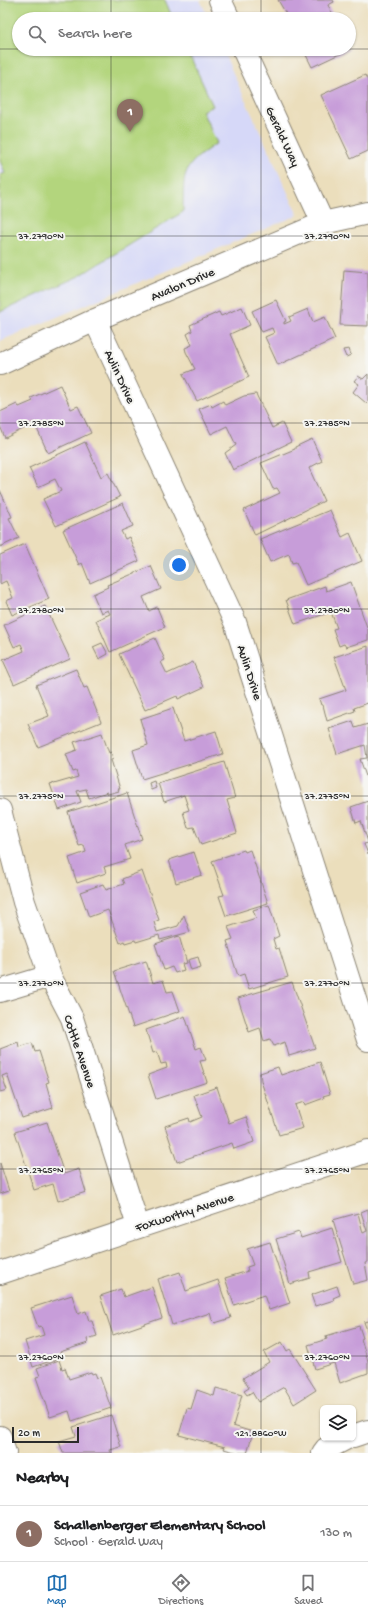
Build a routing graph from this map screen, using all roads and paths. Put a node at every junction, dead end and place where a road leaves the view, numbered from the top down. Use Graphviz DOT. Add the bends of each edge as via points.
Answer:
graph roads {
  1 [pos="220,0"];
  2 [pos="226,12"];
  3 [pos="246,56"];
  4 [pos="368,213"];
  5 [pos="323,223"];
  6 [pos="95,320"];
  7 [pos="0,364"];
  8 [pos="0,810"];
  9 [pos="50,976"];
  10 [pos="0,991"];
  11 [pos="368,1040"];
  12 [pos="368,1151"];
  13 [pos="138,1226"];
  14 [pos="0,1273"];
  15 [pos="368,1431"];
  16 [pos="356,1435"];
  17 [pos="0,1438"];
  18 [pos="341,1441"];
  19 [pos="5,1453"];
  20 [pos="323,1453"];
  1 -- 2 [label="street"];
  3 -- 5 [label="street, Gerald Way"];
  4 -- 5 [label="street, Avalon Drive"];
  5 -- 6 [label="street, Avalon Drive"];
  6 -- 7 [label="street, Avalon Drive"];
  6 -- 11 [label="street, Aulin Drive" via="235,622"];
  8 -- 9 [label="street, Cottle Avenue" via="24,902"];
  9 -- 10 [label="street"];
  9 -- 13 [label="street, Cottle Avenue" via="72,1018"];
  12 -- 13 [label="street, Foxworthy Avenue"];
  13 -- 14 [label="street, Foxworthy Avenue"];
  15 -- 16 [label="street"];
  17 -- 19 [label="street"];
  18 -- 20 [label="street"];
}
